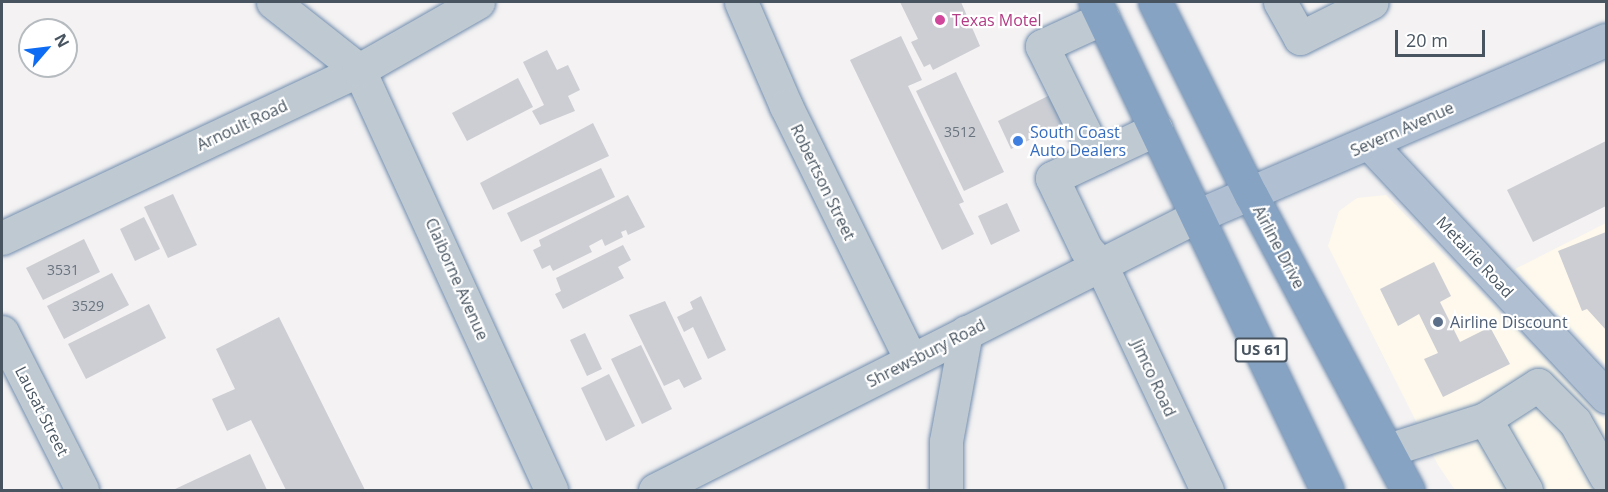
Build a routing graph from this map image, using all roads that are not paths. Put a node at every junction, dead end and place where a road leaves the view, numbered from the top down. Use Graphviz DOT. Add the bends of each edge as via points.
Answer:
graph roads {
  1 [pos="273,2"];
  2 [pos="478,2"];
  3 [pos="741,2"];
  4 [pos="1155,2"];
  5 [pos="1280,2"];
  6 [pos="1372,2"];
  7 [pos="1099,10"];
  8 [pos="1606,40"];
  9 [pos="360,70"];
  10 [pos="1156,129"];
  11 [pos="1369,143"];
  12 [pos="1097,157"];
  13 [pos="1251,195"];
  14 [pos="1197,216"];
  15 [pos="2,238"];
  16 [pos="1101,265"];
  17 [pos="2,332"];
  18 [pos="966,332"];
  19 [pos="910,360"];
  20 [pos="1573,360"];
  21 [pos="1538,385"];
  22 [pos="1606,396"];
  23 [pos="1485,419"];
  24 [pos="1388,450"];
  25 [pos="1606,477"];
  26 [pos="1326,488"];
  27 [pos="82,490"];
  28 [pos="551,490"];
  29 [pos="655,490"];
  30 [pos="946,490"];
  31 [pos="1207,490"];
  32 [pos="1408,490"];
  33 [pos="1419,490"];
  34 [pos="1526,490"];
  1 -- 9 [label="street"];
  2 -- 9 [label="street, Arnoult Road"];
  3 -- 19 [label="street, Robertson Street" via="786,106"];
  4 -- 13 [label="highway, Airline Drive"];
  5 -- 6 [label="street" via="1300,38"];
  7 -- 10 [label="highway, US 61"];
  7 -- 12 [label="street" via="1042,46"];
  8 -- 11 [label="main road, Severn Avenue"];
  9 -- 15 [label="street, Arnoult Road"];
  9 -- 28 [label="street, Claiborne Avenue"];
  10 -- 12 [label="street"];
  10 -- 14 [label="highway, US 61"];
  11 -- 13 [label="main road, Severn Avenue"];
  11 -- 20 [label="main road, Metairie Road"];
  12 -- 16 [label="street, Jimco Road" via="1052,178 1086,249"];
  13 -- 14 [label="main road, Severn Avenue"];
  13 -- 24 [label="highway, Airline Drive"];
  14 -- 16 [label="street, Shrewsbury Road"];
  14 -- 26 [label="highway, US 61"];
  16 -- 18 [label="street, Shrewsbury Road"];
  16 -- 31 [label="street, Jimco Road"];
  17 -- 27 [label="street, Lausat Street"];
  18 -- 19 [label="street, Shrewsbury Road"];
  18 -- 30 [label="street" via="946,441"];
  19 -- 29 [label="street, Shrewsbury Road"];
  20 -- 21 [label="street"];
  20 -- 22 [label="main road, Metairie Road"];
  21 -- 23 [label="street"];
  21 -- 25 [label="street" via="1575,422"];
  23 -- 24 [label="street"];
  23 -- 34 [label="street"];
  24 -- 32 [label="highway, Airline Drive"];
  24 -- 33 [label="highway"];
}
